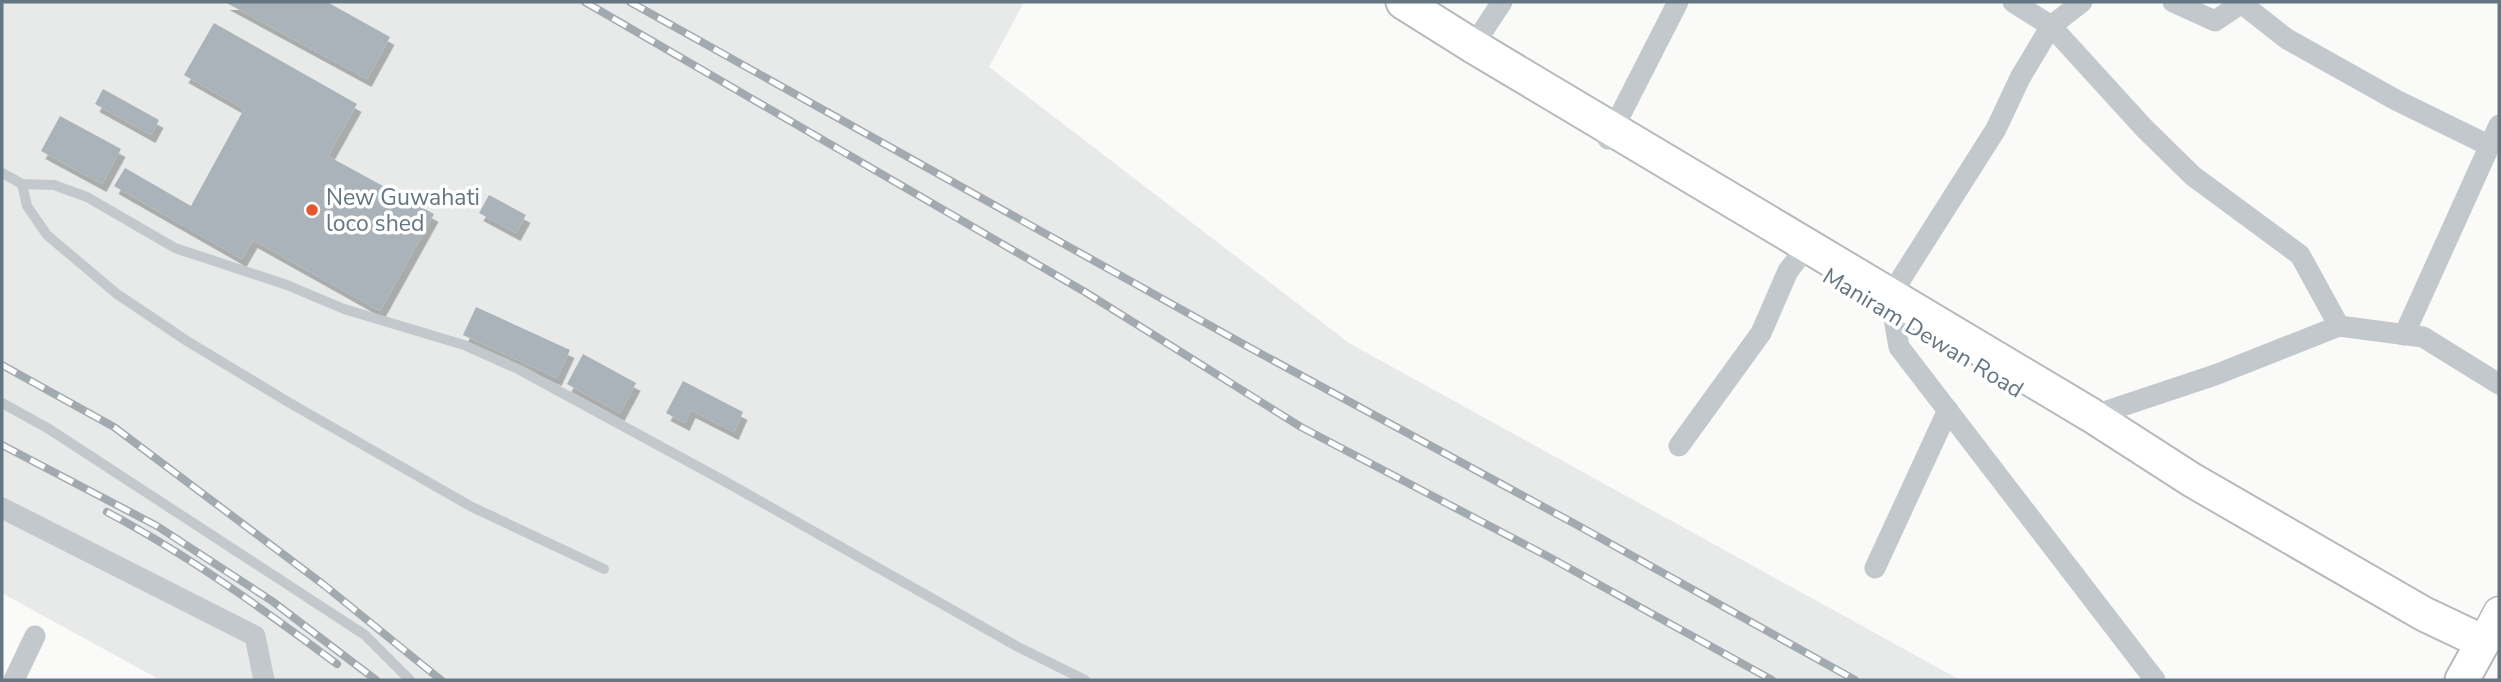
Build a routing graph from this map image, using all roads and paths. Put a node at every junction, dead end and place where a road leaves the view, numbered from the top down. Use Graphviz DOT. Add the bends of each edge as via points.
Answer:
graph roads {
  1 [pos="1375,2"];
  2 [pos="1404,2"];
  3 [pos="1502,2"];
  4 [pos="1678,2"];
  5 [pos="2013,2"];
  6 [pos="2082,2"];
  7 [pos="2173,2"];
  8 [pos="2242,3"];
  9 [pos="2051,26"];
  10 [pos="1473,46"];
  11 [pos="2499,125"];
  12 [pos="1609,136"];
  13 [pos="2490,146"];
  14 [pos="2,173"];
  15 [pos="22,184"];
  16 [pos="1803,251"];
  17 [pos="1892,306"];
  18 [pos="2339,326"];
  19 [pos="2404,335"];
  20 [pos="2499,384"];
  21 [pos="2,403"];
  22 [pos="1948,410"];
  23 [pos="2083,420"];
  24 [pos="1679,446"];
  25 [pos="2,508"];
  26 [pos="1875,568"];
  27 [pos="604,569"];
  28 [pos="2499,612"];
  29 [pos="35,636"];
  30 [pos="2472,662"];
  31 [pos="14,680"];
  32 [pos="264,680"];
  33 [pos="410,680"];
  34 [pos="1085,680"];
  35 [pos="2155,680"];
  1 -- 12 [label="main road, Maniram Dewan Road" via="1468,61"];
  2 -- 10 [label="main road, Maniram Dewan Road"];
  3 -- 10 [label="street"];
  4 -- 12 [label="street"];
  5 -- 9 [label="street"];
  6 -- 9 [label="street"];
  7 -- 8 [label="street" via="2215,21"];
  8 -- 13 [label="street" via="2287,39"];
  9 -- 17 [label="street"];
  9 -- 18 [label="street" via="2193,176 2300,255"];
  10 -- 12 [label="main road, Maniram Dewan Road"];
  11 -- 13 [label="street"];
  12 -- 16 [label="main road, Maniram Dewan Road"];
  13 -- 19 [label="street"];
  14 -- 15 [label="lane"];
  15 -- 27 [label="lane" via="27,206 47,235 117,294 187,341 472,507"];
  15 -- 34 [label="lane" via="54,184 87,197 176,248 344,309 464,345 520,370"];
  16 -- 17 [label="main road, Maniram Dewan Road"];
  16 -- 24 [label="street" via="1788,271 1761,333"];
  17 -- 22 [label="street" via="1899,347"];
  17 -- 23 [label="main road, Maniram Dewan Road"];
  18 -- 19 [label="street"];
  18 -- 23 [label="street"];
  19 -- 20 [label="street" via="2423,337"];
  21 -- 33 [label="lane" via="365,635"];
  22 -- 26 [label="street"];
  22 -- 35 [label="street"];
  23 -- 30 [label="main road, Maniram Dewan Road" via="2424,614"];
  25 -- 32 [label="street" via="255,636"];
  28 -- 30 [label="street"];
  29 -- 31 [label="street"];
}
